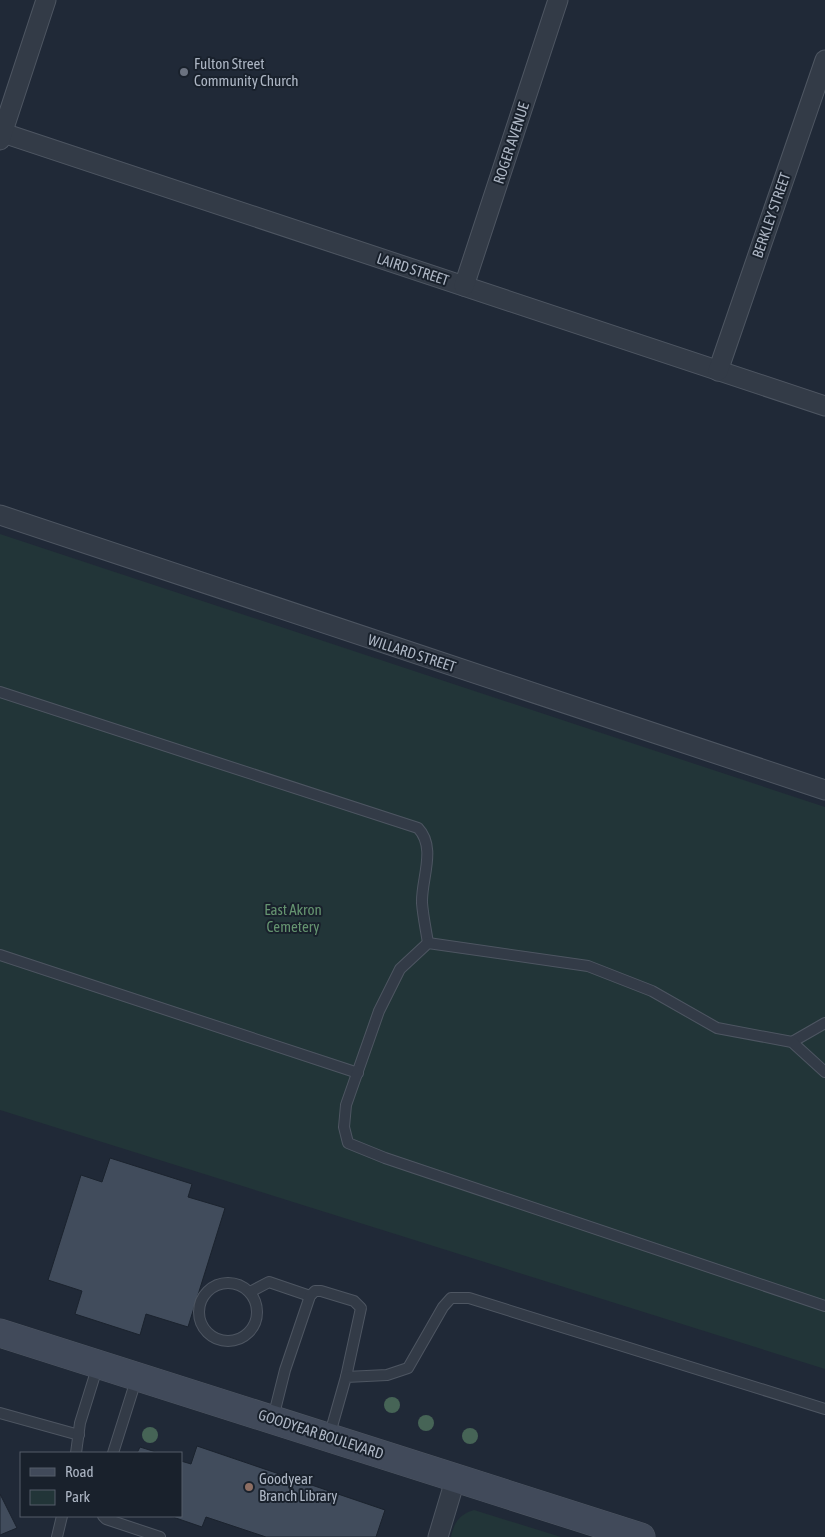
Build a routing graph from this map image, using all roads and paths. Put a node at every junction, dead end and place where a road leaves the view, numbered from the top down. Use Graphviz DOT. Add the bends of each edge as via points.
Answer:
graph roads {
  1 [pos="46,0"];
  2 [pos="558,0"];
  3 [pos="825,60"];
  4 [pos="1,135"];
  5 [pos="464,286"];
  6 [pos="718,371"];
  7 [pos="825,406"];
  8 [pos="0,515"];
  9 [pos="0,692"];
  10 [pos="825,790"];
  11 [pos="428,943"];
  12 [pos="0,955"];
  13 [pos="825,1023"];
  14 [pos="792,1042"];
  15 [pos="825,1072"];
  16 [pos="358,1073"];
  17 [pos="250,1292"];
  18 [pos="310,1296"];
  19 [pos="825,1306"];
  20 [pos="0,1333"];
  21 [pos="98,1364"];
  22 [pos="138,1376"];
  23 [pos="346,1378"];
  24 [pos="825,1409"];
  25 [pos="0,1413"];
  26 [pos="272,1419"];
  27 [pos="79,1435"];
  28 [pos="329,1437"];
  29 [pos="76,1452"];
  30 [pos="113,1452"];
  31 [pos="456,1477"];
  32 [pos="62,1517"];
  33 [pos="104,1517"];
  34 [pos="57,1537"];
  35 [pos="160,1537"];
  36 [pos="438,1537"];
  37 [pos="641,1537"];
  1 -- 4 [label="street"];
  2 -- 5 [label="street, ROGER AVENUE"];
  3 -- 6 [label="street, BERKLEY STREET"];
  4 -- 5 [label="street, LAIRD STREET"];
  5 -- 6 [label="street, LAIRD STREET"];
  6 -- 7 [label="street, LAIRD STREET"];
  8 -- 10 [label="street, WILLARD STREET"];
  9 -- 11 [label="lane" via="418,828 424,835 428,857 422,902"];
  11 -- 14 [label="lane" via="588,966 652,990 717,1028"];
  11 -- 16 [label="lane" via="400,969 379,1011"];
  12 -- 16 [label="lane"];
  13 -- 14 [label="lane"];
  14 -- 15 [label="lane"];
  16 -- 19 [label="lane" via="346,1105 344,1127 348,1143"];
  17 -- 17 [label="lane" via="232,1283 222,1283 204,1294 198,1313 206,1332 213,1338 231,1342 248,1334 254,1327 258,1309"];
  17 -- 18 [label="lane" via="269,1282"];
  18 -- 23 [label="lane" via="321,1291 354,1301 361,1308"];
  18 -- 26 [label="lane"];
  20 -- 21 [label="street, GOODYEAR BOULEVARD"];
  21 -- 22 [label="street, GOODYEAR BOULEVARD"];
  21 -- 27 [label="lane"];
  22 -- 26 [label="street, GOODYEAR BOULEVARD"];
  22 -- 30 [label="lane"];
  23 -- 24 [label="lane" via="387,1375 408,1368 443,1307 451,1298 469,1298"];
  23 -- 28 [label="lane"];
  25 -- 27 [label="lane"];
  26 -- 28 [label="street, GOODYEAR BOULEVARD"];
  27 -- 29 [label="lane"];
  28 -- 31 [label="street, GOODYEAR BOULEVARD"];
  31 -- 36 [label="street"];
  31 -- 37 [label="street, GOODYEAR BOULEVARD"];
  32 -- 34 [label="lane"];
  33 -- 35 [label="lane"];
}
